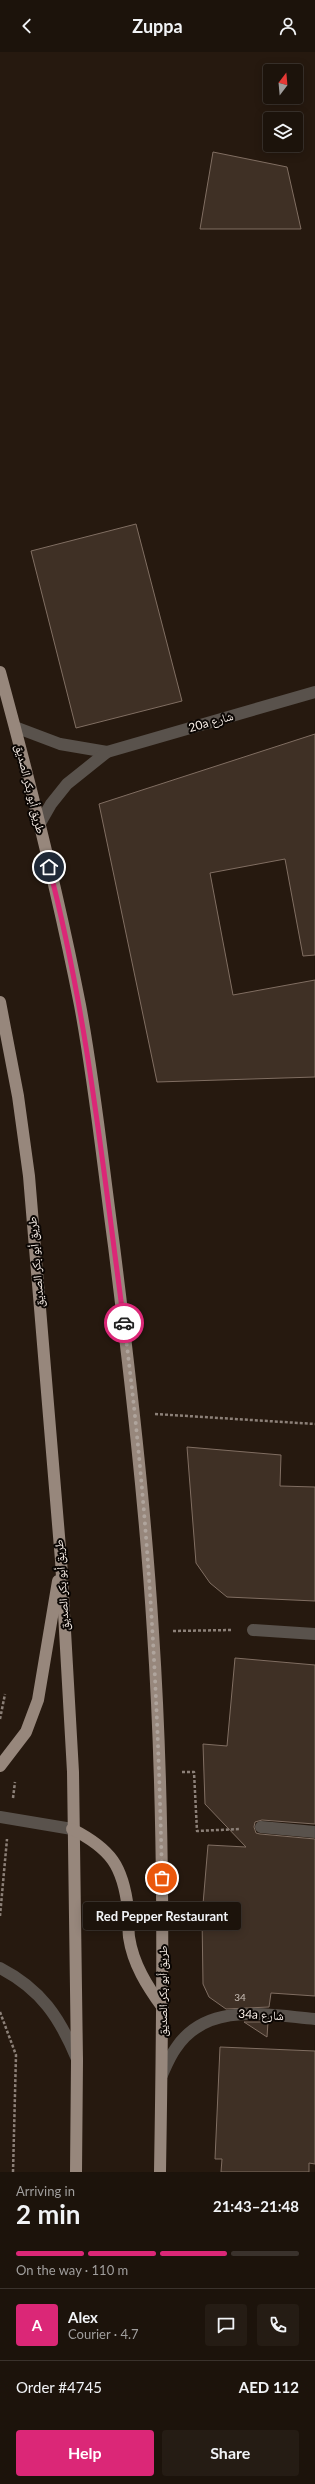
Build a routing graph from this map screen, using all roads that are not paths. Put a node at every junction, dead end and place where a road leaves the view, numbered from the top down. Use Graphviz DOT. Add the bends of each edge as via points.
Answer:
graph roads {
  1 [pos="0,672"];
  2 [pos="315,692"];
  3 [pos="15,727"];
  4 [pos="107,752"];
  5 [pos="39,825"];
  6 [pos="0,1002"];
  7 [pos="61,1560"];
  8 [pos="253,1630"];
  9 [pos="315,1634"];
  10 [pos="0,1766"];
  11 [pos="5,1818"];
  12 [pos="261,1828"];
  13 [pos="72,1829"];
  14 [pos="315,1832"];
  15 [pos="0,1968"];
  16 [pos="163,2008"];
  17 [pos="315,2019"];
  18 [pos="77,2061"];
  19 [pos="162,2075"];
  20 [pos="76,2172"];
  21 [pos="160,2172"];
  1 -- 3 [label="main road, طريق أبو بكر الصديق"];
  2 -- 4 [label="street, 20a شارع"];
  3 -- 4 [label="street, 20a شارع" via="60,744"];
  3 -- 5 [label="main road, طريق أبو بكر الصديق"];
  4 -- 5 [label="street, 20a شارع" via="67,784"];
  5 -- 16 [label="main road, طريق أبو بكر الصديق" via="64,923 81,1010 95,1097 135,1412 153,1632 160,1773"];
  6 -- 7 [label="main road, طريق أبو بكر الصديق" via="18,1096 29,1176"];
  7 -- 10 [label="main road" via="38,1700 26,1732"];
  7 -- 13 [label="main road, طريق أبو بكر الصديق" via="73,1772"];
  8 -- 9 [label="street"];
  11 -- 13 [label="street"];
  12 -- 14 [label="street"];
  13 -- 16 [label="main road" via="96,1842 114,1860 125,1885 129,1937 136,1962 147,1986"];
  13 -- 18 [label="main road, طريق أبو بكر الصديق"];
  15 -- 18 [label="street" via="17,1977 44,2000 64,2028"];
  16 -- 19 [label="main road, طريق أبو بكر الصديق"];
  17 -- 19 [label="street, 34a شارع" via="229,2014 199,2026 176,2047"];
  18 -- 20 [label="main road, طريق أبو بكر الصديق"];
  19 -- 21 [label="main road, طريق أبو بكر الصديق"];
}
